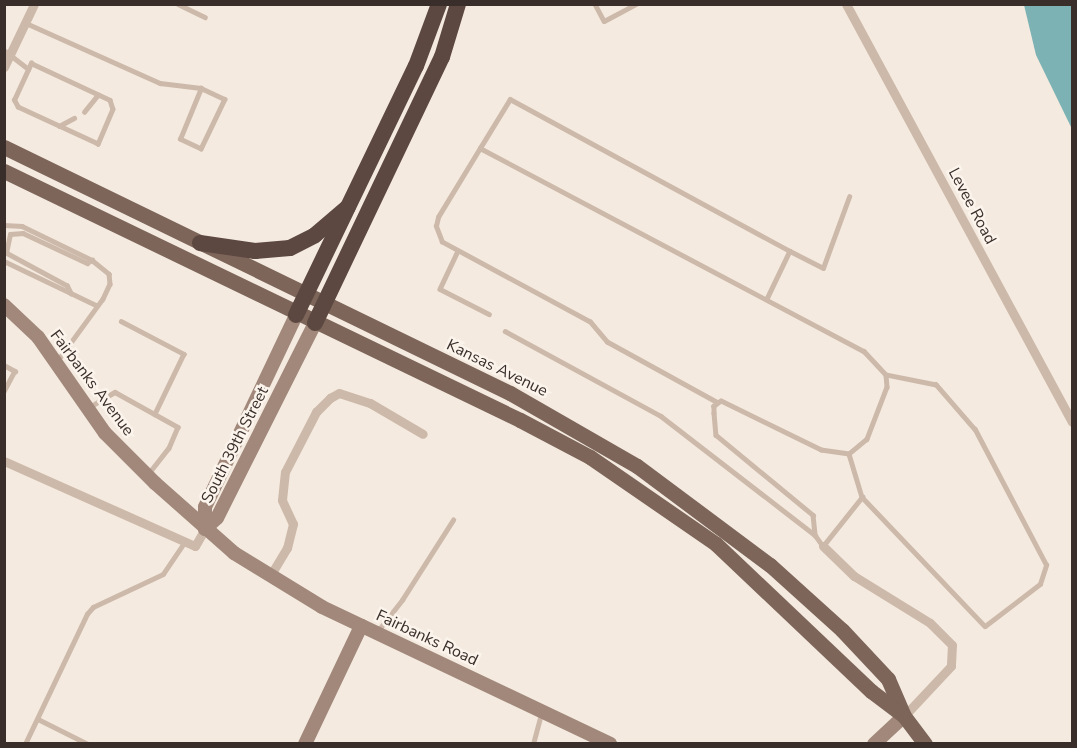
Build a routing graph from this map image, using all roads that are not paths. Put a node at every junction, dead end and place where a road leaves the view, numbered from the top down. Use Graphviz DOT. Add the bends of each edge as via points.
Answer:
graph roads {
  1 [pos="34,4"];
  2 [pos="178,4"];
  3 [pos="440,4"];
  4 [pos="458,4"];
  5 [pos="595,4"];
  6 [pos="636,4"];
  7 [pos="846,4"];
  8 [pos="205,17"];
  9 [pos="26,23"];
  10 [pos="8,53"];
  11 [pos="4,67"];
  12 [pos="28,69"];
  13 [pos="201,88"];
  14 [pos="98,95"];
  15 [pos="84,112"];
  16 [pos="74,117"];
  17 [pos="58,126"];
  18 [pos="4,147"];
  19 [pos="480,148"];
  20 [pos="4,171"];
  21 [pos="849,196"];
  22 [pos="353,203"];
  23 [pos="4,225"];
  24 [pos="200,243"];
  25 [pos="458,251"];
  26 [pos="790,251"];
  27 [pos="92,260"];
  28 [pos="4,261"];
  29 [pos="71,294"];
  30 [pos="306,296"];
  31 [pos="767,299"];
  32 [pos="4,305"];
  33 [pos="96,305"];
  34 [pos="323,305"];
  35 [pos="489,314"];
  36 [pos="296,315"];
  37 [pos="121,321"];
  38 [pos="315,323"];
  39 [pos="505,331"];
  40 [pos="56,364"];
  41 [pos="4,365"];
  42 [pos="886,375"];
  43 [pos="4,392"];
  44 [pos="717,402"];
  45 [pos="88,408"];
  46 [pos="155,414"];
  47 [pos="1072,422"];
  48 [pos="423,434"];
  49 [pos="849,454"];
  50 [pos="4,461"];
  51 [pos="147,476"];
  52 [pos="862,497"];
  53 [pos="453,520"];
  54 [pos="205,529"];
  55 [pos="815,535"];
  56 [pos="182,540"];
  57 [pos="823,546"];
  58 [pos="234,553"];
  59 [pos="270,576"];
  60 [pos="361,626"];
  61 [pos="376,633"];
  62 [pos="542,711"];
  63 [pos="904,716"];
  64 [pos="38,719"];
  65 [pos="25,744"];
  66 [pos="88,744"];
  67 [pos="305,744"];
  68 [pos="533,744"];
  69 [pos="610,744"];
  70 [pos="874,744"];
  71 [pos="925,744"];
  1 -- 9 [label="street"];
  2 -- 8 [label="lane"];
  3 -- 22 [label="highway" via="436,22"];
  4 -- 34 [label="highway" via="442,57"];
  5 -- 6 [label="lane" via="604,21"];
  7 -- 47 [label="street, Levee Road"];
  9 -- 10 [label="street"];
  9 -- 13 [label="lane" via="160,83"];
  10 -- 11 [label="street"];
  10 -- 12 [label="lane"];
  12 -- 14 [label="lane" via="31,63"];
  12 -- 17 [label="lane" via="14,100 18,107"];
  13 -- 13 [label="lane" via="225,99 201,149 180,139"];
  14 -- 15 [label="lane"];
  14 -- 17 [label="lane" via="110,100 113,109 98,144"];
  16 -- 17 [label="lane"];
  18 -- 24 [label="main road, Kansas Avenue"];
  19 -- 25 [label="lane" via="436,226 442,242"];
  19 -- 26 [label="lane" via="510,99"];
  19 -- 31 [label="lane"];
  20 -- 36 [label="main road, Kansas Avenue"];
  21 -- 26 [label="lane" via="823,268"];
  22 -- 24 [label="highway" via="315,235 290,248 255,250"];
  22 -- 30 [label="highway"];
  23 -- 27 [label="lane" via="22,226"];
  24 -- 30 [label="main road, Kansas Avenue"];
  25 -- 35 [label="lane" via="440,289"];
  25 -- 44 [label="lane" via="590,322 607,342"];
  26 -- 31 [label="lane"];
  27 -- 29 [label="lane" via="87,263 23,233 10,234 6,253 68,286"];
  27 -- 33 [label="lane" via="109,274 110,284"];
  28 -- 29 [label="lane"];
  29 -- 33 [label="lane"];
  30 -- 34 [label="main road, Kansas Avenue"];
  30 -- 36 [label="highway"];
  31 -- 42 [label="lane" via="864,351"];
  32 -- 40 [label="street, Fairbanks Avenue" via="38,338"];
  33 -- 40 [label="lane"];
  34 -- 38 [label="highway"];
  34 -- 63 [label="main road, Kansas Avenue" via="575,428 700,510 770,565 842,630 888,679"];
  36 -- 38 [label="main road, Kansas Avenue"];
  36 -- 54 [label="street, South 39th Street" via="205,507"];
  37 -- 46 [label="lane" via="184,354"];
  38 -- 54 [label="street, South 39th Street" via="217,518"];
  38 -- 63 [label="main road, Kansas Avenue" via="590,457 716,544 871,691"];
  39 -- 55 [label="lane" via="661,416"];
  40 -- 45 [label="street, Fairbanks Avenue"];
  41 -- 43 [label="lane" via="15,370"];
  42 -- 49 [label="lane" via="878,416 867,439"];
  42 -- 52 [label="lane" via="936,385 975,430 1046,566 1040,584 985,626"];
  44 -- 49 [label="lane" via="820,450"];
  44 -- 55 [label="lane" via="716,435 813,515"];
  45 -- 46 [label="lane" via="115,392"];
  45 -- 51 [label="street, Fairbanks Avenue" via="105,433"];
  46 -- 51 [label="lane" via="178,427 169,448"];
  48 -- 59 [label="street" via="370,403 339,393 330,398 316,412 285,472 282,500 293,524 287,548"];
  49 -- 52 [label="lane"];
  50 -- 56 [label="street"];
  51 -- 54 [label="street, Fairbanks Avenue"];
  52 -- 57 [label="lane"];
  53 -- 61 [label="lane"];
  54 -- 56 [label="street" via="195,546"];
  54 -- 58 [label="street, Fairbanks Avenue"];
  55 -- 57 [label="lane"];
  56 -- 64 [label="lane" via="163,574 93,607 87,614"];
  57 -- 63 [label="street" via="854,576 930,623 952,645 951,666"];
  58 -- 59 [label="street, Fairbanks Road"];
  59 -- 60 [label="street, Fairbanks Road"];
  60 -- 61 [label="street, Fairbanks Road"];
  60 -- 67 [label="street"];
  61 -- 62 [label="street, Fairbanks Road"];
  62 -- 68 [label="lane"];
  62 -- 69 [label="street, Fairbanks Road"];
  63 -- 70 [label="street"];
  63 -- 71 [label="main road, Kansas Avenue"];
  64 -- 65 [label="lane"];
  64 -- 66 [label="lane"];
}
